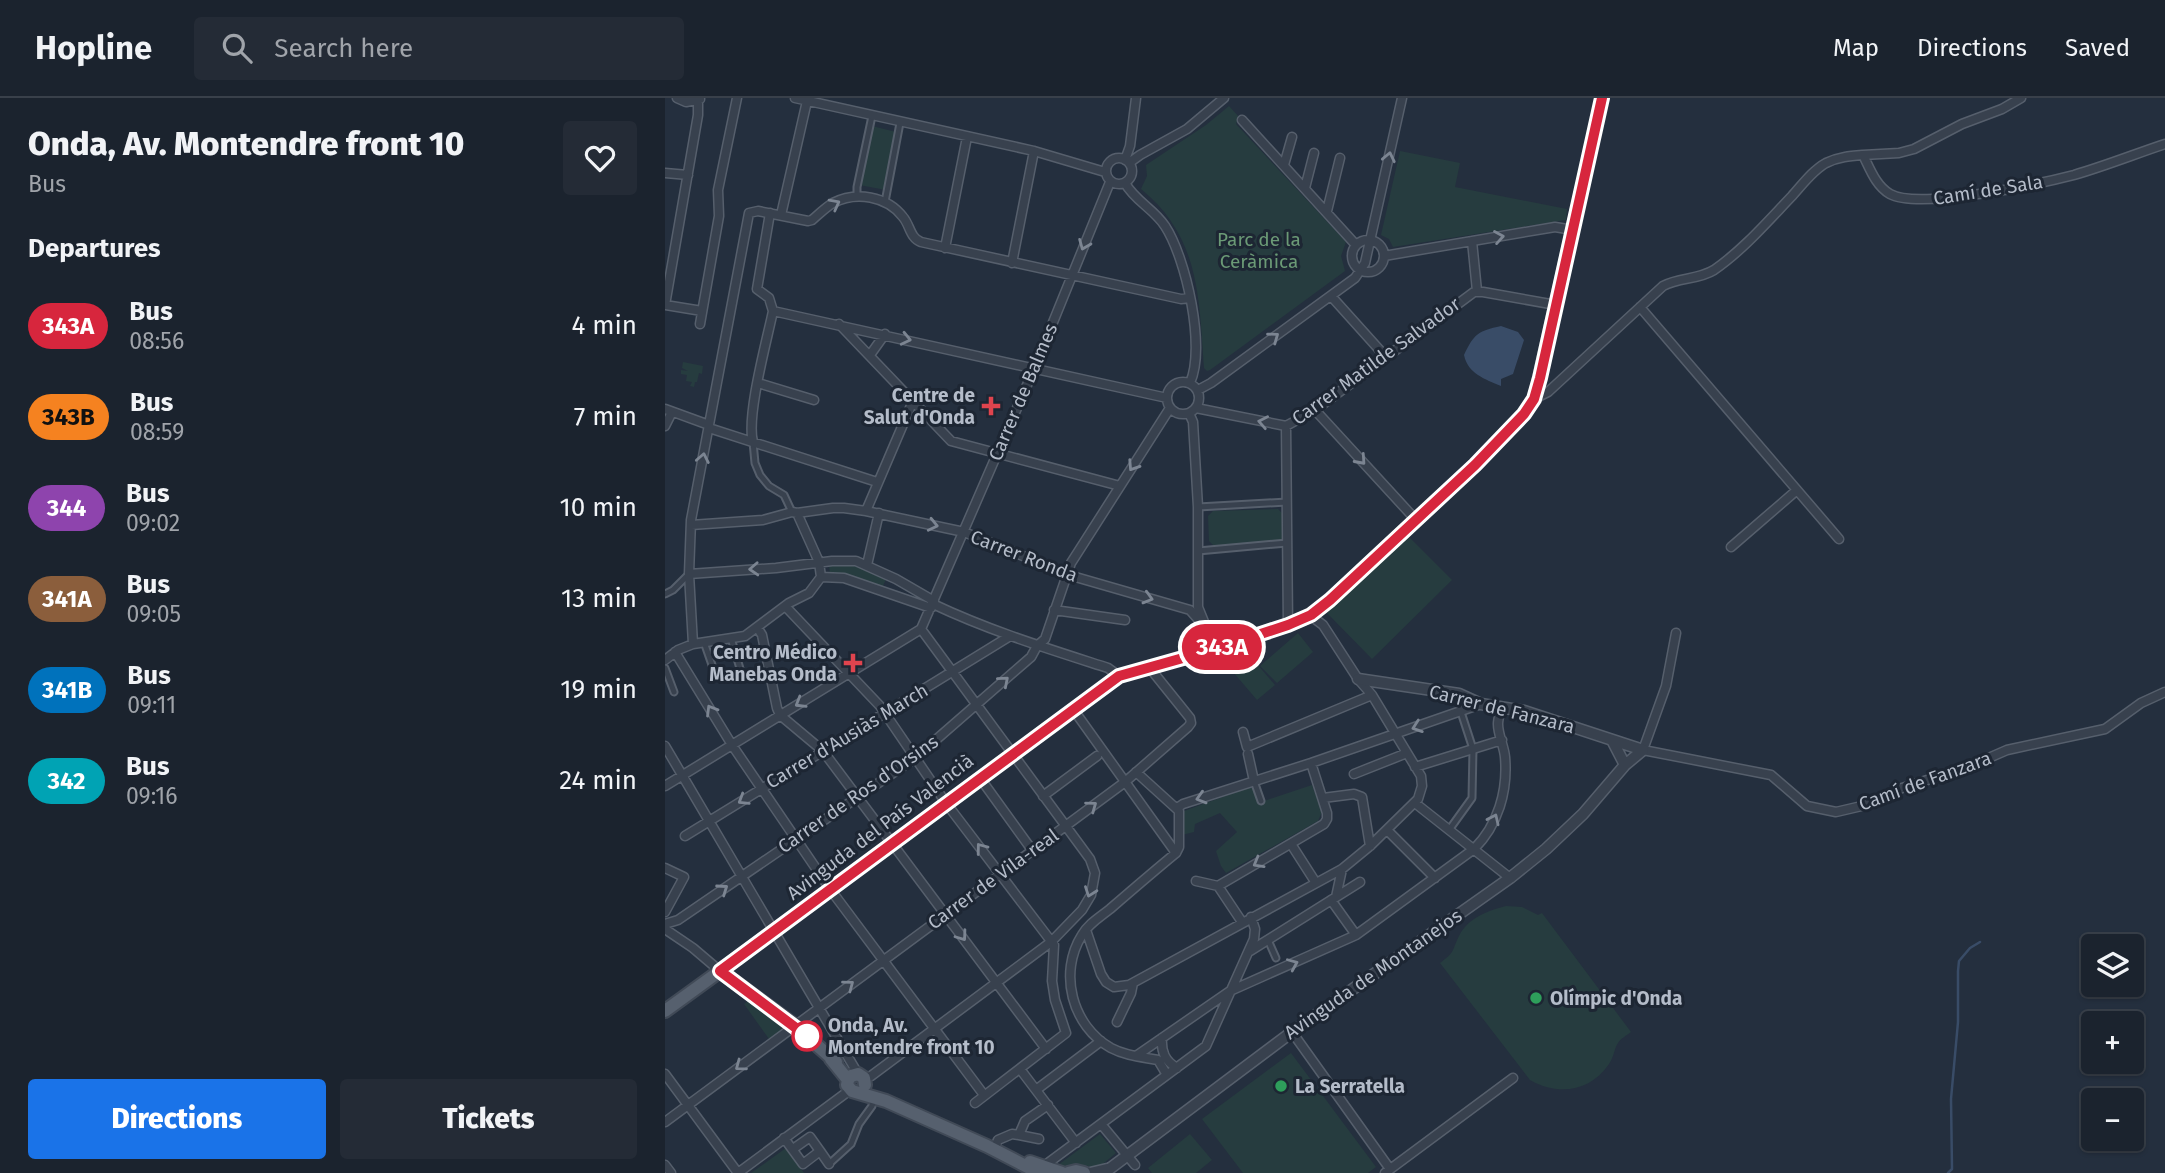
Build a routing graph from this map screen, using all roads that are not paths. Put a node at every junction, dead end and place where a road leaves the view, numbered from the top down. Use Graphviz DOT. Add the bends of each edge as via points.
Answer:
graph roads {
  1 [pos="677,98"];
  2 [pos="737,98"];
  3 [pos="795,98"];
  4 [pos="1136,98"];
  5 [pos="1206,98"];
  6 [pos="1224,98"];
  7 [pos="1402,98"];
  8 [pos="1602,98"];
  9 [pos="2021,98"];
  10 [pos="699,99"];
  11 [pos="807,101"];
  12 [pos="1212,109"];
  13 [pos="872,116"];
  14 [pos="1242,120"];
  15 [pos="900,122"];
  16 [pos="967,137"];
  17 [pos="1292,137"];
  18 [pos="2165,144"];
  19 [pos="1034,151"];
  20 [pos="1314,153"];
  21 [pos="1863,155"];
  22 [pos="1340,158"];
  23 [pos="1127,161"];
  24 [pos="1284,164"];
  25 [pos="1105,172"];
  26 [pos="665,173"];
  27 [pos="688,175"];
  28 [pos="1110,182"];
  29 [pos="1125,183"];
  30 [pos="1305,188"];
  31 [pos="857,197"];
  32 [pos="885,202"];
  33 [pos="1327,211"];
  34 [pos="770,213"];
  35 [pos="781,215"];
  36 [pos="1573,230"];
  37 [pos="1371,240"];
  38 [pos="665,242"];
  39 [pos="1472,242"];
  40 [pos="675,243"];
  41 [pos="1356,245"];
  42 [pos="945,248"];
  43 [pos="1384,256"];
  44 [pos="1012,262"];
  45 [pos="1361,271"];
  46 [pos="1071,276"];
  47 [pos="1477,291"];
  48 [pos="1331,296"];
  49 [pos="1190,298"];
  50 [pos="665,305"];
  51 [pos="1556,305"];
  52 [pos="1640,307"];
  53 [pos="702,311"];
  54 [pos="773,311"];
  55 [pos="700,324"];
  56 [pos="839,324"];
  57 [pos="885,334"];
  58 [pos="870,355"];
  59 [pos="1385,356"];
  60 [pos="1034,369"];
  61 [pos="758,383"];
  62 [pos="1190,383"];
  63 [pos="1198,390"];
  64 [pos="1167,398"];
  65 [pos="1534,399"];
  66 [pos="814,400"];
  67 [pos="913,401"];
  68 [pos="1170,408"];
  69 [pos="1193,410"];
  70 [pos="1315,410"];
  71 [pos="668,411"];
  72 [pos="665,426"];
  73 [pos="1286,426"];
  74 [pos="709,427"];
  75 [pos="753,442"];
  76 [pos="997,453"];
  77 [pos="877,482"];
  78 [pos="1120,486"];
  79 [pos="1797,491"];
  80 [pos="1287,502"];
  81 [pos="1198,507"];
  82 [pos="866,510"];
  83 [pos="795,513"];
  84 [pos="879,513"];
  85 [pos="1416,520"];
  86 [pos="691,525"];
  87 [pos="964,532"];
  88 [pos="1839,539"];
  89 [pos="1287,543"];
  90 [pos="1731,547"];
  91 [pos="1198,551"];
  92 [pos="819,562"];
  93 [pos="867,565"];
  94 [pos="689,573"];
  95 [pos="1066,574"];
  96 [pos="821,577"];
  97 [pos="897,579"];
  98 [pos="891,593"];
  99 [pos="665,594"];
  100 [pos="1198,602"];
  101 [pos="933,604"];
  102 [pos="785,606"];
  103 [pos="1181,607"];
  104 [pos="1054,610"];
  105 [pos="1311,615"];
  106 [pos="1125,620"];
  107 [pos="1288,625"];
  108 [pos="757,627"];
  109 [pos="1205,627"];
  110 [pos="921,629"];
  111 [pos="1675,633"];
  112 [pos="1010,636"];
  113 [pos="731,638"];
  114 [pos="704,641"];
  115 [pos="693,644"];
  116 [pos="1038,646"];
  117 [pos="1215,649"];
  118 [pos="675,652"];
  119 [pos="665,660"];
  120 [pos="712,665"];
  121 [pos="1149,667"];
  122 [pos="665,668"];
  123 [pos="741,672"];
  124 [pos="952,672"];
  125 [pos="849,674"];
  126 [pos="1119,676"];
  127 [pos="1359,679"];
  128 [pos="674,692"];
  129 [pos="2165,692"];
  130 [pos="1372,695"];
  131 [pos="976,705"];
  132 [pos="1481,705"];
  133 [pos="1501,708"];
  134 [pos="1073,709"];
  135 [pos="1461,712"];
  136 [pos="885,713"];
  137 [pos="780,715"];
  138 [pos="1243,732"];
  139 [pos="1396,734"];
  140 [pos="1502,740"];
  141 [pos="1612,740"];
  142 [pos="1626,744"];
  143 [pos="732,745"];
  144 [pos="665,746"];
  145 [pos="1472,749"];
  146 [pos="1643,750"];
  147 [pos="823,751"];
  148 [pos="1408,753"];
  149 [pos="1012,754"];
  150 [pos="1248,754"];
  151 [pos="1097,756"];
  152 [pos="915,758"];
  153 [pos="1311,763"];
  154 [pos="1625,765"];
  155 [pos="1415,767"];
  156 [pos="1136,772"];
  157 [pos="1355,774"];
  158 [pos="683,775"];
  159 [pos="980,778"];
  160 [pos="1254,781"];
  161 [pos="1125,782"];
  162 [pos="665,786"];
  163 [pos="762,788"];
  164 [pos="1043,796"];
  165 [pos="858,798"];
  166 [pos="1322,798"];
  167 [pos="1261,801"];
  168 [pos="946,803"];
  169 [pos="1415,803"];
  170 [pos="1178,808"];
  171 [pos="709,821"];
  172 [pos="1065,826"];
  173 [pos="1387,830"];
  174 [pos="1449,830"];
  175 [pos="685,836"];
  176 [pos="796,840"];
  177 [pos="892,842"];
  178 [pos="1291,844"];
  179 [pos="1370,846"];
  180 [pos="1474,849"];
  181 [pos="1032,850"];
  182 [pos="1176,853"];
  183 [pos="665,868"];
  184 [pos="1342,869"];
  185 [pos="1000,873"];
  186 [pos="742,876"];
  187 [pos="1435,878"];
  188 [pos="1510,878"];
  189 [pos="1196,881"];
  190 [pos="1360,882"];
  191 [pos="1317,883"];
  192 [pos="1219,888"];
  193 [pos="830,889"];
  194 [pos="1333,899"];
  195 [pos="665,912"];
  196 [pos="946,914"];
  197 [pos="1251,917"];
  198 [pos="1242,922"];
  199 [pos="665,926"];
  200 [pos="775,930"];
  201 [pos="1086,930"];
  202 [pos="1356,935"];
  203 [pos="1268,940"];
  204 [pos="1051,942"];
  205 [pos="1249,952"];
  206 [pos="1276,958"];
  207 [pos="883,960"];
  208 [pos="720,971"];
  209 [pos="996,982"];
  210 [pos="1133,983"];
  211 [pos="1230,991"];
  212 [pos="820,1007"];
  213 [pos="665,1011"];
  214 [pos="1117,1022"];
  215 [pos="794,1025"];
  216 [pos="933,1029"];
  217 [pos="1292,1032"];
  218 [pos="1159,1040"];
  219 [pos="1101,1041"];
  220 [pos="1046,1049"];
  221 [pos="1136,1056"];
  222 [pos="1158,1060"];
  223 [pos="1177,1068"];
  224 [pos="1020,1069"];
  225 [pos="665,1073"];
  226 [pos="1167,1075"];
  227 [pos="1513,1079"];
  228 [pos="856,1082"];
  229 [pos="1036,1090"];
  230 [pos="983,1095"];
  231 [pos="880,1100"];
  232 [pos="975,1103"];
  233 [pos="688,1105"];
  234 [pos="1048,1105"];
  235 [pos="665,1122"];
  236 [pos="1101,1124"];
  237 [pos="801,1125"];
  238 [pos="1019,1135"];
  239 [pos="810,1137"];
  240 [pos="784,1138"];
  241 [pos="1039,1139"];
  242 [pos="1076,1143"];
  243 [pos="991,1147"];
  244 [pos="793,1149"];
  245 [pos="820,1151"];
  246 [pos="1126,1155"];
  247 [pos="829,1164"];
  248 [pos="665,1165"];
  249 [pos="1135,1165"];
  250 [pos="1042,1170"];
  251 [pos="1105,1171"];
  252 [pos="1387,1171"];
  253 [pos="671,1173"];
  254 [pos="738,1173"];
  255 [pos="1062,1173"];
  256 [pos="1068,1173"];
  257 [pos="1084,1173"];
  258 [pos="1090,1173"];
  1 -- 10 [label="street" via="686,102"];
  2 -- 53 [label="street" via="718,190 719,216"];
  3 -- 11 [label="street"];
  4 -- 23 [label="street"];
  5 -- 12 [label="street"];
  6 -- 12 [label="street"];
  37 -- 7 [label="street, one-way"];
  8 -- 36 [label="main road"];
  9 -- 21 [label="street" via="1914,149"];
  10 -- 27 [label="street"];
  11 -- 13 [label="street"];
  11 -- 35 [label="street"];
  12 -- 23 [label="street" via="1188,129"];
  13 -- 15 [label="street"];
  13 -- 31 [label="street"];
  14 -- 24 [label="street"];
  15 -- 16 [label="street"];
  15 -- 32 [label="street"];
  16 -- 19 [label="street"];
  16 -- 42 [label="street"];
  17 -- 24 [label="street"];
  18 -- 21 [label="street, Camí de Sala" via="2074,174 1927,200 1898,197 1885,190"];
  19 -- 25 [label="street"];
  19 -- 44 [label="street"];
  20 -- 30 [label="street"];
  21 -- 52 [label="street" via="1835,160 1817,170 1713,271 1671,281"];
  22 -- 33 [label="street"];
  23 -- 25 [label="street" via="1116,158"];
  23 -- 29 [label="street" via="1132,170"];
  24 -- 30 [label="street"];
  25 -- 28 [label="street"];
  26 -- 27 [label="street"];
  27 -- 40 [label="street"];
  28 -- 29 [label="street"];
  28 -- 46 [label="street, Carrer de Balmes, one-way"];
  29 -- 49 [label="street" via="1164,224 1184,270"];
  30 -- 33 [label="street"];
  31 -- 32 [label="street"];
  35 -- 31 [label="street, one-way" via="808,221 834,203"];
  32 -- 42 [label="street" via="903,216 916,240"];
  33 -- 41 [label="street"];
  34 -- 35 [label="street"];
  34 -- 54 [label="street" via="757,289 769,298"];
  34 -- 74 [label="street" via="750,213"];
  39 -- 36 [label="street, one-way" via="1555,227"];
  36 -- 51 [label="main road"];
  37 -- 41 [label="street"];
  37 -- 43 [label="street" via="1378,243"];
  37 -- 45 [label="street"];
  38 -- 40 [label="street"];
  39 -- 43 [label="street"];
  39 -- 47 [label="street"];
  40 -- 50 [label="street"];
  41 -- 45 [label="street" via="1352,254"];
  42 -- 44 [label="street"];
  43 -- 45 [label="street" via="1376,269"];
  44 -- 46 [label="street"];
  45 -- 48 [label="street"];
  46 -- 49 [label="street"];
  46 -- 60 [label="street, Carrer de Balmes"];
  47 -- 51 [label="street, Carrer Matilde Salvador"];
  47 -- 59 [label="street, Carrer Matilde Salvador"];
  48 -- 59 [label="street"];
  63 -- 48 [label="street, one-way"];
  49 -- 62 [label="street" via="1195,354"];
  50 -- 53 [label="street"];
  51 -- 65 [label="main road"];
  52 -- 65 [label="street" via="1548,392"];
  52 -- 79 [label="street"];
  53 -- 55 [label="street"];
  54 -- 56 [label="street"];
  54 -- 61 [label="street"];
  56 -- 57 [label="street"];
  56 -- 58 [label="street"];
  57 -- 58 [label="street"];
  57 -- 60 [label="street, one-way"];
  58 -- 67 [label="street"];
  59 -- 70 [label="street, Carrer Matilde Salvador"];
  60 -- 64 [label="street"];
  60 -- 76 [label="street, Carrer de Balmes"];
  61 -- 66 [label="street"];
  61 -- 75 [label="street"];
  62 -- 63 [label="street"];
  62 -- 64 [label="street" via="1174,384"];
  63 -- 69 [label="street" via="1200,399"];
  64 -- 68 [label="street"];
  65 -- 85 [label="main road, Avinguda del País Valencià" via="1516,423"];
  67 -- 76 [label="street" via="951,441"];
  67 -- 77 [label="street"];
  68 -- 69 [label="street" via="1179,414"];
  68 -- 78 [label="street, Carrer de Ros d'Orsins, one-way"];
  73 -- 69 [label="street, Carrer Matilde Salvador, one-way"];
  69 -- 81 [label="street"];
  70 -- 73 [label="street, Carrer Matilde Salvador"];
  70 -- 85 [label="street, one-way"];
  71 -- 72 [label="street"];
  71 -- 74 [label="street"];
  73 -- 80 [label="street"];
  74 -- 75 [label="street"];
  86 -- 74 [label="street, one-way"];
  75 -- 77 [label="street"];
  75 -- 83 [label="street" via="760,475 785,495"];
  76 -- 78 [label="street"];
  76 -- 87 [label="street, Carrer de Balmes"];
  77 -- 82 [label="street"];
  78 -- 95 [label="street, Carrer de Ros d'Orsins"];
  79 -- 88 [label="street"];
  79 -- 90 [label="street"];
  80 -- 81 [label="street"];
  80 -- 89 [label="street"];
  81 -- 91 [label="street"];
  82 -- 83 [label="street, Carrer Ronda"];
  82 -- 84 [label="street, Carrer Ronda"];
  83 -- 86 [label="street, Carrer Ronda"];
  83 -- 92 [label="street"];
  84 -- 87 [label="street, Carrer Ronda, one-way"];
  84 -- 93 [label="street"];
  85 -- 105 [label="main road, Avinguda del País Valencià"];
  86 -- 94 [label="street"];
  87 -- 95 [label="street, Carrer Ronda"];
  87 -- 101 [label="street, Carrer de Balmes"];
  89 -- 91 [label="street"];
  89 -- 107 [label="street"];
  91 -- 100 [label="street"];
  92 -- 93 [label="street"];
  92 -- 94 [label="street, one-way"];
  92 -- 96 [label="street"];
  93 -- 97 [label="street"];
  94 -- 99 [label="street"];
  94 -- 115 [label="street"];
  95 -- 103 [label="street, Carrer Ronda, one-way"];
  95 -- 104 [label="street, Carrer de Ros d'Orsins"];
  96 -- 98 [label="street" via="844,578"];
  96 -- 102 [label="street" via="809,593"];
  97 -- 98 [label="street"];
  97 -- 101 [label="street"];
  98 -- 101 [label="street"];
  100 -- 103 [label="street"];
  100 -- 109 [label="street"];
  101 -- 110 [label="street, Carrer de Balmes"];
  101 -- 112 [label="street"];
  102 -- 108 [label="street"];
  102 -- 125 [label="street"];
  103 -- 109 [label="street, Carrer Ronda" via="1193,612"];
  104 -- 106 [label="street"];
  104 -- 116 [label="street, Carrer de Ros d'Orsins" via="1045,639"];
  105 -- 107 [label="main road, Avinguda del País Valencià"];
  105 -- 127 [label="street" via="1323,625"];
  107 -- 117 [label="main road, Avinguda del País Valencià"];
  108 -- 113 [label="street" via="743,637"];
  108 -- 137 [label="street"];
  109 -- 117 [label="street"];
  110 -- 124 [label="street"];
  110 -- 125 [label="street"];
  111 -- 146 [label="street" via="1666,686"];
  112 -- 116 [label="street"];
  112 -- 124 [label="street, Carrer d'Ausiàs March"];
  113 -- 114 [label="street"];
  113 -- 123 [label="street"];
  114 -- 115 [label="street"];
  114 -- 120 [label="street"];
  115 -- 118 [label="street"];
  116 -- 126 [label="street" via="1108,668"];
  131 -- 116 [label="street, Carrer de Ros d'Orsins, one-way"];
  117 -- 121 [label="main road, Avinguda del País Valencià"];
  118 -- 119 [label="street"];
  143 -- 118 [label="street, one-way"];
  121 -- 126 [label="main road, Avinguda del País Valencià"];
  121 -- 156 [label="street, Carrer de Vila-real" via="1191,723"];
  122 -- 128 [label="street"];
  124 -- 131 [label="street"];
  124 -- 136 [label="street, Carrer d'Ausiàs March"];
  125 -- 136 [label="street"];
  125 -- 137 [label="street, one-way"];
  126 -- 134 [label="main road, Avinguda del País Valencià"];
  127 -- 130 [label="street"];
  127 -- 132 [label="street, Carrer de Fanzara" via="1458,694"];
  129 -- 146 [label="street, Camí de Fanzara" via="2105,729 2007,750 1899,789 1866,806 1836,812 1807,806 1772,775"];
  130 -- 138 [label="street" via="1247,747"];
  130 -- 139 [label="street"];
  131 -- 149 [label="street"];
  131 -- 152 [label="street, Carrer de Ros d'Orsins"];
  132 -- 133 [label="street, Carrer de Fanzara"];
  132 -- 135 [label="street"];
  133 -- 140 [label="street"];
  133 -- 141 [label="street, Carrer de Fanzara"];
  134 -- 149 [label="main road, Avinguda del País Valencià"];
  134 -- 161 [label="street"];
  135 -- 139 [label="street, one-way"];
  135 -- 145 [label="street"];
  136 -- 147 [label="street, Carrer d'Ausiàs March"];
  136 -- 152 [label="street"];
  137 -- 143 [label="street"];
  137 -- 147 [label="street"];
  139 -- 148 [label="street"];
  139 -- 153 [label="street"];
  140 -- 145 [label="street"];
  180 -- 140 [label="street, one-way" via="1499,811 1505,774"];
  141 -- 142 [label="street, Carrer de Fanzara"];
  141 -- 154 [label="street"];
  142 -- 146 [label="street, Carrer de Fanzara"];
  142 -- 154 [label="street"];
  143 -- 158 [label="street"];
  143 -- 163 [label="street"];
  144 -- 158 [label="street"];
  145 -- 155 [label="street"];
  145 -- 174 [label="street" via="1471,802"];
  146 -- 154 [label="street, Avinguda de Montanejos"];
  147 -- 163 [label="street, Carrer d'Ausiàs March"];
  147 -- 165 [label="street"];
  148 -- 155 [label="street"];
  148 -- 157 [label="street"];
  149 -- 159 [label="main road, Avinguda del País Valencià"];
  149 -- 164 [label="street"];
  150 -- 160 [label="street"];
  151 -- 164 [label="street"];
  152 -- 165 [label="street, Carrer de Ros d'Orsins"];
  152 -- 168 [label="street"];
  153 -- 160 [label="street"];
  153 -- 166 [label="street"];
  154 -- 188 [label="street, Avinguda de Montanejos" via="1583,814"];
  155 -- 169 [label="street" via="1423,783"];
  156 -- 161 [label="street, Carrer de Vila-real"];
  156 -- 170 [label="street"];
  158 -- 162 [label="street"];
  158 -- 171 [label="street"];
  159 -- 168 [label="main road, Avinguda del País Valencià"];
  159 -- 181 [label="street"];
  160 -- 167 [label="street"];
  160 -- 170 [label="street, one-way"];
  172 -- 161 [label="street, Carrer de Vila-real, one-way"];
  161 -- 182 [label="street"];
  163 -- 171 [label="street, Carrer d'Ausiàs March, one-way"];
  163 -- 176 [label="street"];
  164 -- 172 [label="street"];
  165 -- 176 [label="street, Carrer de Ros d'Orsins"];
  165 -- 177 [label="street"];
  166 -- 178 [label="street" via="1328,817 1324,824"];
  166 -- 179 [label="street" via="1362,797"];
  168 -- 177 [label="main road, Avinguda del País Valencià"];
  185 -- 168 [label="street, one-way"];
  169 -- 173 [label="street"];
  169 -- 174 [label="street"];
  170 -- 182 [label="street"];
  171 -- 175 [label="street, Carrer d'Ausiàs March"];
  171 -- 186 [label="street"];
  172 -- 181 [label="street, Carrer de Vila-real"];
  172 -- 204 [label="street, one-way" via="1093,864 1095,879 1087,903"];
  173 -- 179 [label="street"];
  173 -- 187 [label="street"];
  174 -- 180 [label="street"];
  176 -- 186 [label="street, Carrer de Ros d'Orsins"];
  176 -- 193 [label="street"];
  177 -- 193 [label="main road, Avinguda del País Valencià"];
  177 -- 196 [label="street"];
  178 -- 191 [label="street"];
  178 -- 192 [label="street, one-way"];
  179 -- 184 [label="street"];
  180 -- 187 [label="street"];
  180 -- 188 [label="street"];
  181 -- 185 [label="street, Carrer de Vila-real"];
  182 -- 201 [label="street"];
  183 -- 195 [label="street" via="684,877"];
  184 -- 191 [label="street"];
  184 -- 194 [label="street"];
  185 -- 196 [label="street, Carrer de Vila-real"];
  185 -- 204 [label="street"];
  199 -- 186 [label="street, Carrer de Ros d'Orsins, one-way"];
  186 -- 200 [label="street"];
  187 -- 202 [label="street"];
  188 -- 217 [label="street, Avinguda de Montanejos"];
  189 -- 192 [label="street"];
  190 -- 194 [label="street"];
  191 -- 197 [label="street"];
  192 -- 198 [label="street"];
  193 -- 200 [label="main road, Avinguda del País Valencià"];
  193 -- 207 [label="street"];
  194 -- 202 [label="street"];
  194 -- 203 [label="street"];
  196 -- 207 [label="street, Carrer de Vila-real"];
  196 -- 209 [label="street, one-way"];
  197 -- 198 [label="street"];
  197 -- 205 [label="street" via="1255,934"];
  198 -- 210 [label="street"];
  199 -- 208 [label="street"];
  200 -- 208 [label="main road, Avinguda del País Valencià"];
  200 -- 212 [label="street"];
  201 -- 210 [label="street" via="1106,982 1114,987"];
  201 -- 219 [label="street" via="1075,950 1070,981 1079,1013"];
  211 -- 202 [label="street, one-way"];
  203 -- 205 [label="street"];
  203 -- 206 [label="street"];
  204 -- 209 [label="street"];
  204 -- 220 [label="street" via="1055,949 1053,991 1066,1033"];
  205 -- 211 [label="street"];
  212 -- 207 [label="street, Carrer de Vila-real, one-way"];
  207 -- 216 [label="street"];
  208 -- 213 [label="main road, Avinguda del País Valencià"];
  208 -- 215 [label="main road"];
  209 -- 216 [label="street"];
  209 -- 220 [label="street"];
  210 -- 214 [label="street"];
  211 -- 218 [label="street"];
  211 -- 223 [label="street" via="1206,1046"];
  212 -- 215 [label="street, Carrer de Vila-real"];
  212 -- 228 [label="street"];
  215 -- 228 [label="main road"];
  215 -- 233 [label="street, Carrer de Vila-real, one-way"];
  216 -- 228 [label="street" via="871,1076"];
  216 -- 230 [label="street"];
  217 -- 246 [label="street, Avinguda de Montanejos"];
  217 -- 252 [label="street"];
  218 -- 221 [label="street"];
  218 -- 222 [label="street"];
  218 -- 223 [label="street" via="1161,1050"];
  219 -- 221 [label="street"];
  219 -- 229 [label="street"];
  220 -- 224 [label="street"];
  221 -- 222 [label="street"];
  222 -- 226 [label="street"];
  223 -- 226 [label="street"];
  224 -- 229 [label="street"];
  224 -- 230 [label="street"];
  225 -- 233 [label="street"];
  226 -- 236 [label="street"];
  227 -- 252 [label="street"];
  228 -- 231 [label="main road"];
  228 -- 237 [label="street"];
  229 -- 234 [label="street"];
  230 -- 232 [label="street"];
  231 -- 243 [label="main road"];
  231 -- 247 [label="street" via="859,1124 851,1144"];
  233 -- 235 [label="street, Carrer de Vila-real"];
  233 -- 254 [label="street"];
  234 -- 238 [label="street" via="1025,1121"];
  234 -- 242 [label="street"];
  236 -- 242 [label="street"];
  236 -- 246 [label="street"];
  237 -- 239 [label="street"];
  237 -- 240 [label="street"];
  238 -- 241 [label="street"];
  238 -- 243 [label="street" via="1012,1133"];
  239 -- 244 [label="street"];
  239 -- 245 [label="street"];
  240 -- 244 [label="street"];
  240 -- 254 [label="street"];
  242 -- 250 [label="street"];
  243 -- 250 [label="main road"];
  244 -- 245 [label="street" via="803,1164"];
  245 -- 247 [label="street"];
  246 -- 249 [label="street"];
  246 -- 251 [label="street, Avinguda de Montanejos"];
  248 -- 253 [label="street"];
  250 -- 255 [label="main road"];
  251 -- 258 [label="street, Avinguda de Montanejos"];
  256 -- 257 [label="main road"];
}
